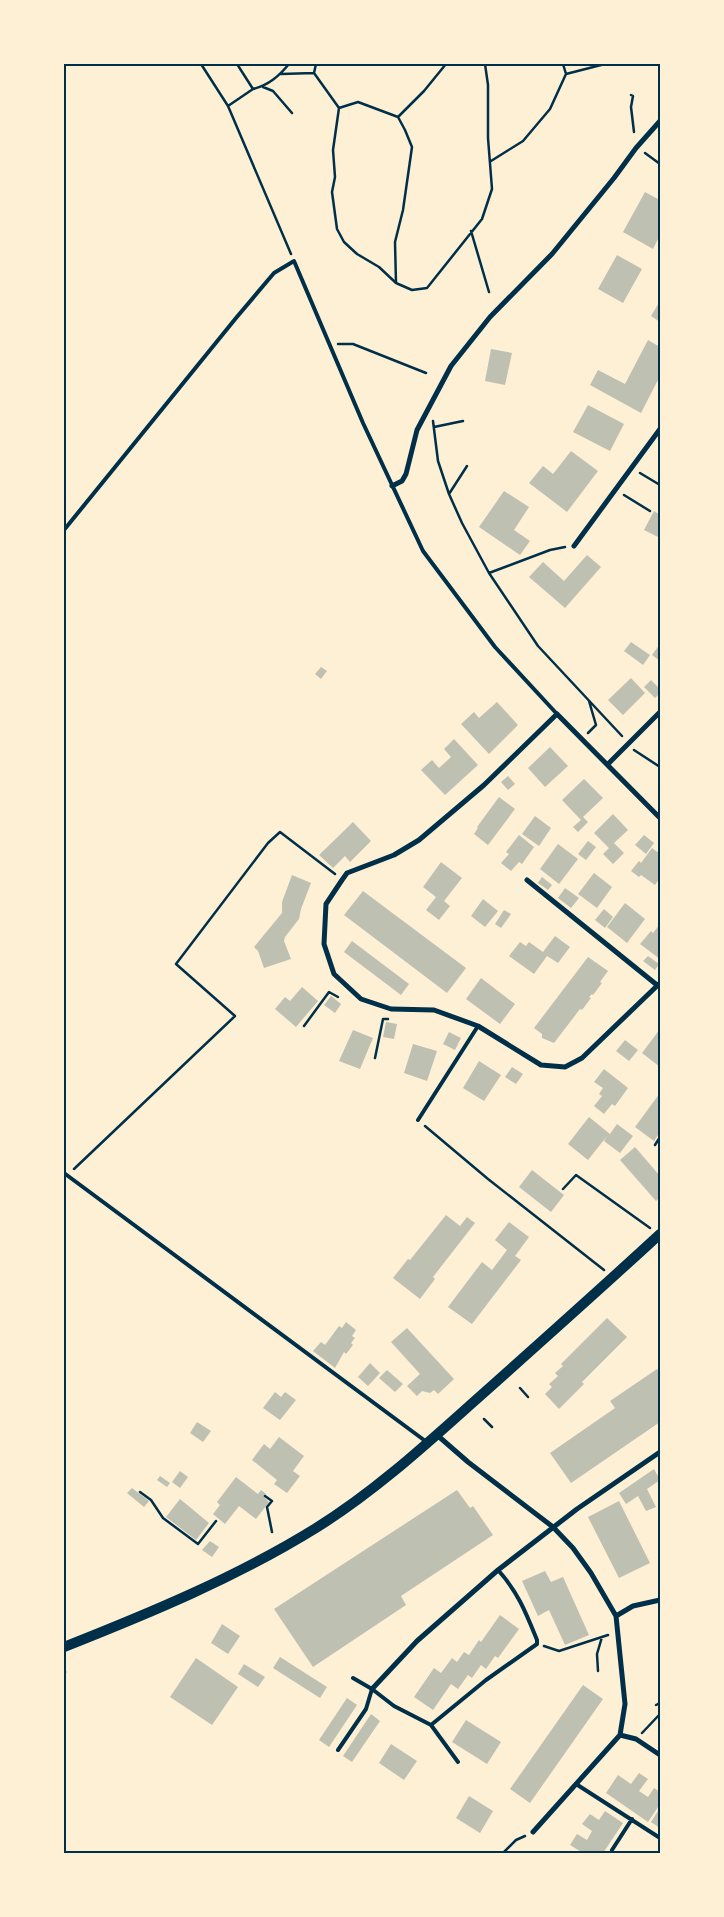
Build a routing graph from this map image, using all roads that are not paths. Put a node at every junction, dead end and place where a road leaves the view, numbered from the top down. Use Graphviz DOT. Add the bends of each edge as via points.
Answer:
graph roads {
  1 [pos="660,121"];
  2 [pos="660,429"];
  3 [pos="392,486"];
  4 [pos="64,530"];
  5 [pos="574,546"];
  6 [pos="660,712"];
  7 [pos="557,714"];
  8 [pos="608,764"];
  9 [pos="660,818"];
  10 [pos="527,880"];
  11 [pos="659,984"];
  12 [pos="478,1026"];
  13 [pos="418,1120"];
  14 [pos="65,1175"];
  15 [pos="659,1235"];
  16 [pos="437,1435"];
  17 [pos="428,1443"];
  18 [pos="660,1452"];
  19 [pos="553,1527"];
  20 [pos="498,1570"];
  21 [pos="660,1600"];
  22 [pos="616,1616"];
  23 [pos="64,1647"];
  24 [pos="353,1678"];
  25 [pos="372,1689"];
  26 [pos="431,1725"];
  27 [pos="620,1735"];
  28 [pos="338,1750"];
  29 [pos="660,1755"];
  30 [pos="458,1762"];
  31 [pos="576,1784"];
  32 [pos="632,1819"];
  33 [pos="533,1832"];
  34 [pos="660,1838"];
  35 [pos="612,1850"];
  1 -- 3 [label="street" via="552,254 490,317 451,366 417,430 406,474 402,481"];
  2 -- 5 [label="street"];
  3 -- 4 [label="lane" via="294,261 274,273 248,303"];
  3 -- 7 [label="lane" via="423,551 495,647"];
  6 -- 8 [label="street"];
  7 -- 8 [label="street"];
  7 -- 12 [label="street" via="484,785 419,840 348,874 326,904 324,944 334,974 361,999 391,1009 434,1010"];
  8 -- 9 [label="street"];
  10 -- 11 [label="street"];
  11 -- 12 [label="street" via="582,1058 565,1066 542,1065"];
  12 -- 13 [label="lane"];
  14 -- 17 [label="lane"];
  15 -- 16 [label="main road"];
  16 -- 17 [label="main road"];
  16 -- 19 [label="street"];
  17 -- 23 [label="main road" via="346,1507 279,1550 162,1606"];
  18 -- 19 [label="street"];
  19 -- 20 [label="street"];
  19 -- 22 [label="street" via="591,1573"];
  20 -- 25 [label="street" via="417,1640"];
  20 -- 26 [label="lane" via="511,1584 537,1644"];
  21 -- 22 [label="street" via="633,1606"];
  22 -- 27 [label="street" via="625,1704"];
  24 -- 25 [label="lane"];
  25 -- 26 [label="lane" via="394,1706"];
  25 -- 28 [label="lane" via="366,1709"];
  26 -- 30 [label="lane"];
  27 -- 29 [label="street" via="636,1739"];
  27 -- 31 [label="street"];
  31 -- 32 [label="lane"];
  31 -- 33 [label="street"];
  32 -- 34 [label="lane"];
  32 -- 35 [label="lane"];
}
